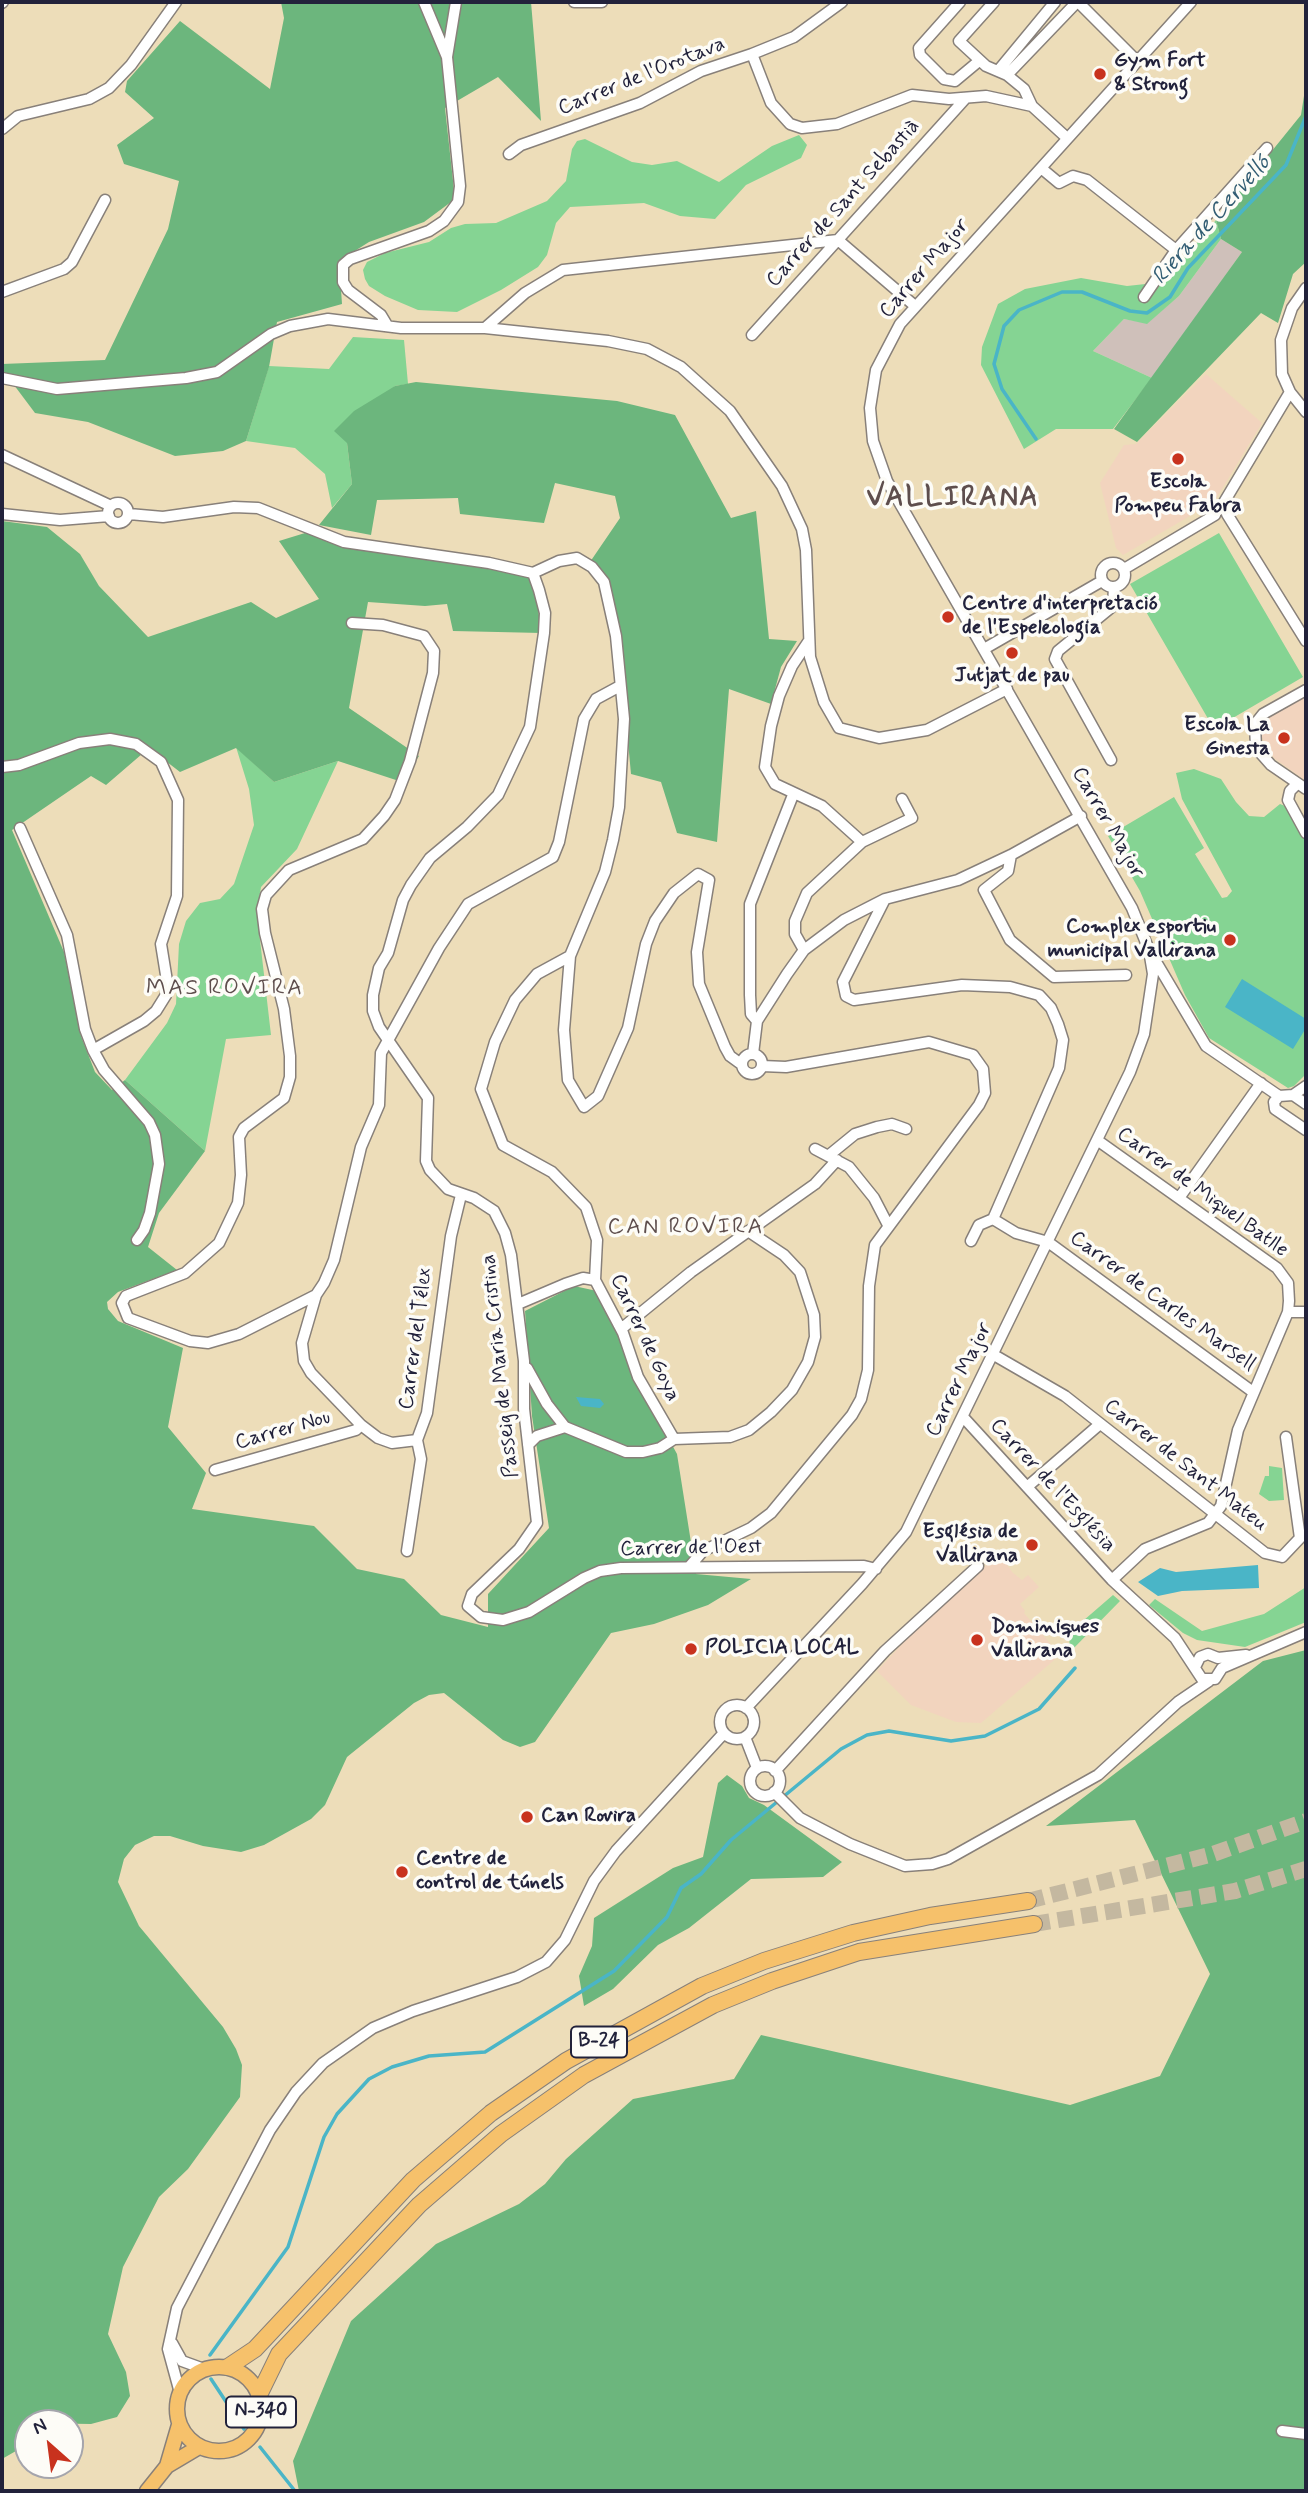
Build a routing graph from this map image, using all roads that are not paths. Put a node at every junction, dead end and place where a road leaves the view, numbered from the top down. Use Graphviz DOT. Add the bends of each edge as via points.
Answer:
graph roads {
  1 [pos="176,2"];
  2 [pos="424,2"];
  3 [pos="456,2"];
  4 [pos="574,2"];
  5 [pos="602,2"];
  6 [pos="842,2"];
  7 [pos="960,2"];
  8 [pos="994,2"];
  9 [pos="1055,2"];
  10 [pos="1077,2"];
  11 [pos="1191,2"];
  12 [pos="752,54"];
  13 [pos="447,57"];
  14 [pos="979,61"];
  15 [pos="1137,61"];
  16 [pos="1002,73"];
  17 [pos="965,99"];
  18 [pos="1032,106"];
  19 [pos="2,130"];
  20 [pos="1068,138"];
  21 [pos="1267,148"];
  22 [pos="509,154"];
  23 [pos="1041,168"];
  24 [pos="105,200"];
  25 [pos="838,240"];
  26 [pos="1176,250"];
  27 [pos="1306,288"];
  28 [pos="2,292"];
  29 [pos="1144,297"];
  30 [pos="915,306"];
  31 [pos="387,325"];
  32 [pos="485,328"];
  33 [pos="752,335"];
  34 [pos="2,378"];
  35 [pos="1290,392"];
  36 [pos="1306,412"];
  37 [pos="2,455"];
  38 [pos="1225,509"];
  39 [pos="110,511"];
  40 [pos="2,514"];
  41 [pos="1124,569"];
  42 [pos="533,573"];
  43 [pos="1102,581"];
  44 [pos="1114,587"];
  45 [pos="352,623"];
  46 [pos="1306,641"];
  47 [pos="808,642"];
  48 [pos="984,649"];
  49 [pos="620,686"];
  50 [pos="1007,689"];
  51 [pos="1306,690"];
  52 [pos="1111,760"];
  53 [pos="2,767"];
  54 [pos="1302,786"];
  55 [pos="793,795"];
  56 [pos="902,799"];
  57 [pos="1081,817"];
  58 [pos="20,828"];
  59 [pos="1306,833"];
  60 [pos="862,842"];
  61 [pos="1011,855"];
  62 [pos="885,899"];
  63 [pos="804,950"];
  64 [pos="1149,950"];
  65 [pos="570,956"];
  66 [pos="1126,975"];
  67 [pos="757,1021"];
  68 [pos="387,1041"];
  69 [pos="93,1050"];
  70 [pos="753,1054"];
  71 [pos="741,1064"];
  72 [pos="762,1066"];
  73 [pos="1261,1083"];
  74 [pos="1305,1088"];
  75 [pos="1293,1095"];
  76 [pos="1279,1096"];
  77 [pos="1306,1104"];
  78 [pos="906,1129"];
  79 [pos="1306,1130"];
  80 [pos="1097,1140"];
  81 [pos="815,1149"];
  82 [pos="833,1158"];
  83 [pos="461,1195"];
  84 [pos="1179,1198"];
  85 [pos="993,1219"];
  86 [pos="888,1225"];
  87 [pos="747,1231"];
  88 [pos="137,1240"];
  89 [pos="971,1241"];
  90 [pos="1048,1242"];
  91 [pos="595,1280"];
  92 [pos="316,1295"];
  93 [pos="518,1304"];
  94 [pos="1288,1311"];
  95 [pos="1306,1312"];
  96 [pos="621,1329"];
  97 [pos="994,1355"];
  98 [pos="524,1361"];
  99 [pos="1253,1392"];
  100 [pos="964,1418"];
  101 [pos="1100,1424"];
  102 [pos="360,1425"];
  103 [pos="565,1427"];
  104 [pos="1286,1437"];
  105 [pos="674,1438"];
  106 [pos="417,1440"];
  107 [pos="528,1445"];
  108 [pos="215,1470"];
  109 [pos="1027,1487"];
  110 [pos="1215,1515"];
  111 [pos="407,1551"];
  112 [pos="978,1566"];
  113 [pos="690,1567"];
  114 [pos="847,1568"];
  115 [pos="876,1569"];
  116 [pos="1112,1580"];
  117 [pos="862,1584"];
  118 [pos="468,1606"];
  119 [pos="1306,1632"];
  120 [pos="1175,1638"];
  121 [pos="1204,1655"];
  122 [pos="1220,1663"];
  123 [pos="1196,1669"];
  124 [pos="1209,1681"];
  125 [pos="1178,1702"];
  126 [pos="747,1708"];
  127 [pos="724,1733"];
  128 [pos="745,1737"];
  129 [pos="757,1769"];
  130 [pos="775,1771"];
  131 [pos="774,1792"];
  132 [pos="1028,1901"];
  133 [pos="1034,1924"];
  134 [pos="170,2337"];
  135 [pos="228,2367"];
  136 [pos="204,2369"];
  137 [pos="180,2393"];
  138 [pos="260,2395"];
  139 [pos="179,2425"];
  140 [pos="1282,2431"];
  141 [pos="1306,2434"];
  142 [pos="199,2447"];
  143 [pos="166,2466"];
  144 [pos="147,2491"];
  1 -- 19 [label="street" via="109,88 89,99 18,117"];
  2 -- 13 [label="street"];
  3 -- 13 [label="street"];
  4 -- 5 [label="street"];
  6 -- 12 [label="street, Carrer de l'Orotava" via="794,37"];
  7 -- 14 [label="street" via="919,48 920,55 944,79 955,81"];
  8 -- 14 [label="street" via="959,41"];
  9 -- 16 [label="street"];
  10 -- 15 [label="street"];
  10 -- 16 [label="street"];
  11 -- 15 [label="street, Carrer Major"];
  12 -- 17 [label="street" via="771,103 790,124 802,128 836,124 912,95"];
  12 -- 22 [label="street, Carrer de l'Orotava" via="701,71 640,103 522,145"];
  13 -- 31 [label="street" via="458,202 444,221 429,231 343,265 348,290 382,315"];
  14 -- 16 [label="street"];
  15 -- 20 [label="street, Carrer Major"];
  16 -- 18 [label="street" via="1024,89"];
  17 -- 18 [label="street" via="986,96"];
  17 -- 25 [label="street, Carrer de Sant Sebastià"];
  18 -- 20 [label="street"];
  20 -- 23 [label="street, Carrer Major"];
  21 -- 26 [label="street"];
  23 -- 26 [label="street" via="1059,183 1073,176 1087,180"];
  23 -- 30 [label="street, Carrer Major"];
  24 -- 28 [label="street" via="72,262"];
  25 -- 30 [label="street"];
  25 -- 32 [label="street" via="564,270 525,293"];
  25 -- 33 [label="street, Carrer de Sant Sebastià"];
  26 -- 29 [label="street"];
  27 -- 35 [label="street" via="1292,308 1281,340 1282,374"];
  30 -- 48 [label="street, Carrer Major" via="889,340 876,370 870,408 873,441 887,481"];
  31 -- 32 [label="street"];
  31 -- 34 [label="street" via="328,318 290,326 217,372 186,378 57,389"];
  32 -- 47 [label="street" via="647,349 681,367 721,402 771,466 802,529"];
  35 -- 36 [label="street"];
  35 -- 38 [label="street"];
  37 -- 39 [label="street"];
  38 -- 41 [label="street" via="1216,505 1215,515"];
  38 -- 46 [label="street"];
  39 -- 40 [label="street" via="60,520"];
  39 -- 42 [label="street" via="120,523 129,514 163,517 258,508 344,542"];
  41 -- 43 [label="street" via="1108,563 1101,572"];
  41 -- 44 [label="street" via="1125,579"];
  42 -- 49 [label="street" via="577,558 599,575 608,590"];
  42 -- 68 [label="street, Passeig de Maria Cristina" via="545,613 530,727 498,795 430,858 403,900 373,995 373,1011"];
  43 -- 44 [label="street"];
  43 -- 48 [label="street"];
  44 -- 52 [label="street" via="1113,606 1058,651 1055,659"];
  45 -- 92 [label="street" via="413,632 424,636 433,651 433,673 410,761 395,800 363,839 289,870 266,895 262,909 265,933 288,1037 287,1088 278,1104 244,1128 239,1137 238,1203 219,1243 185,1273 127,1296 121,1307 131,1320 208,1343 239,1334"];
  47 -- 50 [label="street" via="829,714 839,728 857,735 886,738 927,730"];
  47 -- 55 [label="street" via="779,696 765,760 775,784"];
  48 -- 50 [label="street, Carrer Major"];
  49 -- 65 [label="street" via="624,719 620,807 605,873"];
  49 -- 68 [label="street" via="596,699 584,719 553,857 468,904"];
  50 -- 57 [label="street, Carrer Major"];
  51 -- 54 [label="street" via="1263,714 1255,724 1256,748 1271,765"];
  53 -- 69 [label="street" via="79,743 110,739 136,744 160,762 178,800 177,896 160,944 166,995 144,1021"];
  54 -- 59 [label="street" via="1288,800"];
  55 -- 60 [label="street" via="822,806"];
  55 -- 67 [label="street" via="750,904 751,1014"];
  56 -- 60 [label="street" via="912,818"];
  57 -- 61 [label="street"];
  57 -- 64 [label="street, Carrer Major" via="1126,895"];
  58 -- 69 [label="street" via="67,935"];
  60 -- 63 [label="street" via="807,893 795,920 795,934"];
  61 -- 62 [label="street" via="958,880"];
  61 -- 66 [label="street" via="1008,871 984,890 1010,940 1054,977"];
  62 -- 63 [label="street" via="844,920"];
  62 -- 85 [label="street" via="843,982 846,996 854,1000 962,985 1010,987 1039,995 1058,1024 1063,1040 1059,1068"];
  63 -- 67 [label="street"];
  64 -- 73 [label="street" via="1200,1040"];
  64 -- 80 [label="street, Carrer Major" via="1153,987 1144,1034"];
  65 -- 71 [label="street" via="564,1030 568,1080 584,1107 598,1096 628,1028 655,921 690,878 706,876 709,893 696,969 725,1047"];
  65 -- 91 [label="street, Carrer de Goya" via="537,974 515,1000 495,1042 481,1088 503,1145 552,1172 586,1207 597,1240"];
  67 -- 70 [label="street"];
  68 -- 83 [label="street, Passeig de Maria Cristina" via="428,1098 429,1171"];
  68 -- 92 [label="street" via="381,1053 379,1105 361,1147 334,1260"];
  69 -- 88 [label="street" via="155,1135 159,1164 147,1222"];
  70 -- 71 [label="street"];
  70 -- 72 [label="street"];
  71 -- 72 [label="street" via="745,1072 753,1074"];
  72 -- 86 [label="street" via="786,1067 929,1042 963,1050 980,1063 985,1093 979,1105"];
  73 -- 76 [label="street"];
  73 -- 84 [label="street"];
  74 -- 75 [label="street"];
  75 -- 76 [label="street"];
  75 -- 77 [label="street"];
  76 -- 79 [label="street" via="1275,1109"];
  78 -- 82 [label="street" via="892,1124 855,1134"];
  80 -- 84 [label="street, Carrer de Miquel Batlle"];
  80 -- 90 [label="street, Carrer Major"];
  81 -- 82 [label="street"];
  82 -- 86 [label="street" via="862,1182"];
  82 -- 87 [label="street" via="815,1184"];
  83 -- 93 [label="street, Passeig de Maria Cristina" via="494,1211 500,1221 511,1255"];
  83 -- 106 [label="street, Carrer del Télex" via="451,1236 427,1413"];
  84 -- 94 [label="street, Carrer de Miquel Batlle" via="1277,1268 1287,1283"];
  85 -- 89 [label="street" via="979,1225"];
  85 -- 90 [label="street, Carrer de Carles Marsell" via="1016,1233"];
  86 -- 113 [label="street" via="871,1260 868,1370 856,1407 771,1513 751,1528 703,1550"];
  87 -- 96 [label="street"];
  87 -- 105 [label="street" via="792,1262 805,1281 816,1326 808,1362 792,1391 748,1430 717,1438"];
  90 -- 97 [label="street, Carrer Major"];
  90 -- 99 [label="street, Carrer de Carles Marsell"];
  91 -- 93 [label="street" via="574,1281"];
  91 -- 96 [label="street, Carrer de Goya"];
  92 -- 102 [label="street, Carrer del Télex" via="302,1343 304,1361"];
  93 -- 98 [label="street, Passeig de Maria Cristina"];
  94 -- 95 [label="street"];
  94 -- 99 [label="street"];
  96 -- 105 [label="street, Carrer de Goya" via="638,1377"];
  97 -- 100 [label="street, Carrer Major"];
  97 -- 101 [label="street, Carrer de Sant Mateu" via="1065,1396"];
  98 -- 103 [label="street"];
  98 -- 107 [label="street, Passeig de Maria Cristina"];
  99 -- 110 [label="street" via="1238,1430 1227,1489"];
  100 -- 109 [label="street, Carrer de l'Església"];
  100 -- 115 [label="street, Carrer Major" via="906,1532"];
  101 -- 109 [label="street"];
  101 -- 110 [label="street, Carrer de Sant Mateu"];
  102 -- 106 [label="street, Carrer del Télex" via="392,1443"];
  102 -- 108 [label="street, Carrer Nou" via="356,1430"];
  103 -- 105 [label="street" via="626,1452 660,1448"];
  103 -- 107 [label="street"];
  104 -- 110 [label="street, Carrer de Sant Mateu" via="1300,1538 1292,1549 1282,1557 1265,1553"];
  106 -- 111 [label="street" via="421,1459"];
  107 -- 118 [label="street, Passeig de Maria Cristina" via="537,1523 519,1549 472,1594"];
  109 -- 116 [label="street, Carrer de l'Església"];
  110 -- 116 [label="street" via="1208,1523 1145,1549"];
  112 -- 130 [label="street" via="885,1651"];
  113 -- 114 [label="street, Carrer de l'Oest"];
  113 -- 118 [label="street, Carrer de l'Oest" via="600,1571 529,1612 503,1620 481,1617"];
  114 -- 115 [label="street, Carrer de l'Oest"];
  114 -- 117 [label="street"];
  115 -- 117 [label="street, Carrer Major"];
  116 -- 120 [label="street, Carrer de l'Església"];
  117 -- 126 [label="street, Carrer Major"];
  119 -- 122 [label="street" via="1255,1655"];
  120 -- 121 [label="street"];
  120 -- 123 [label="street"];
  121 -- 122 [label="street"];
  121 -- 123 [label="street"];
  122 -- 124 [label="street" via="1219,1676"];
  123 -- 124 [label="street"];
  123 -- 125 [label="street"];
  124 -- 125 [label="street"];
  125 -- 131 [label="street" via="1098,1775 932,1864 905,1866 850,1844 800,1818"];
  126 -- 127 [label="street" via="735,1705 725,1710 720,1719"];
  126 -- 128 [label="street" via="754,1721"];
  127 -- 128 [label="street" via="734,1739"];
  127 -- 134 [label="street" via="615,1851 594,1881 565,1940 546,1962 517,1977 373,2028 341,2048 309,2077 283,2108 257,2154 177,2308"];
  128 -- 129 [label="street"];
  129 -- 130 [label="street" via="765,1766"];
  129 -- 131 [label="street" via="750,1781 753,1790 765,1796"];
  130 -- 131 [label="street" via="779,1780"];
  132 -- 135 [label="highway, B-24" via="852,1933 777,1957 702,1986 566,2061 491,2113 413,2179 255,2350"];
  133 -- 138 [label="highway, B-24" via="859,1952 760,1985 652,2035 584,2075 501,2134 419,2205 309,2319 271,2366"];
  134 -- 136 [label="street" via="182,2361"];
  134 -- 137 [label="street" via="168,2349"];
  135 -- 136 [label="main road, N-340"];
  135 -- 138 [label="main road, N-340" via="247,2377"];
  136 -- 137 [label="main road" via="190,2378"];
  137 -- 139 [label="main road"];
  138 -- 142 [label="main road, N-340" via="260,2420 248,2440 226,2451"];
  139 -- 142 [label="main road"];
  139 -- 143 [label="main road"];
  140 -- 141 [label="street"];
  142 -- 143 [label="main road"];
  143 -- 144 [label="main road"];
}
